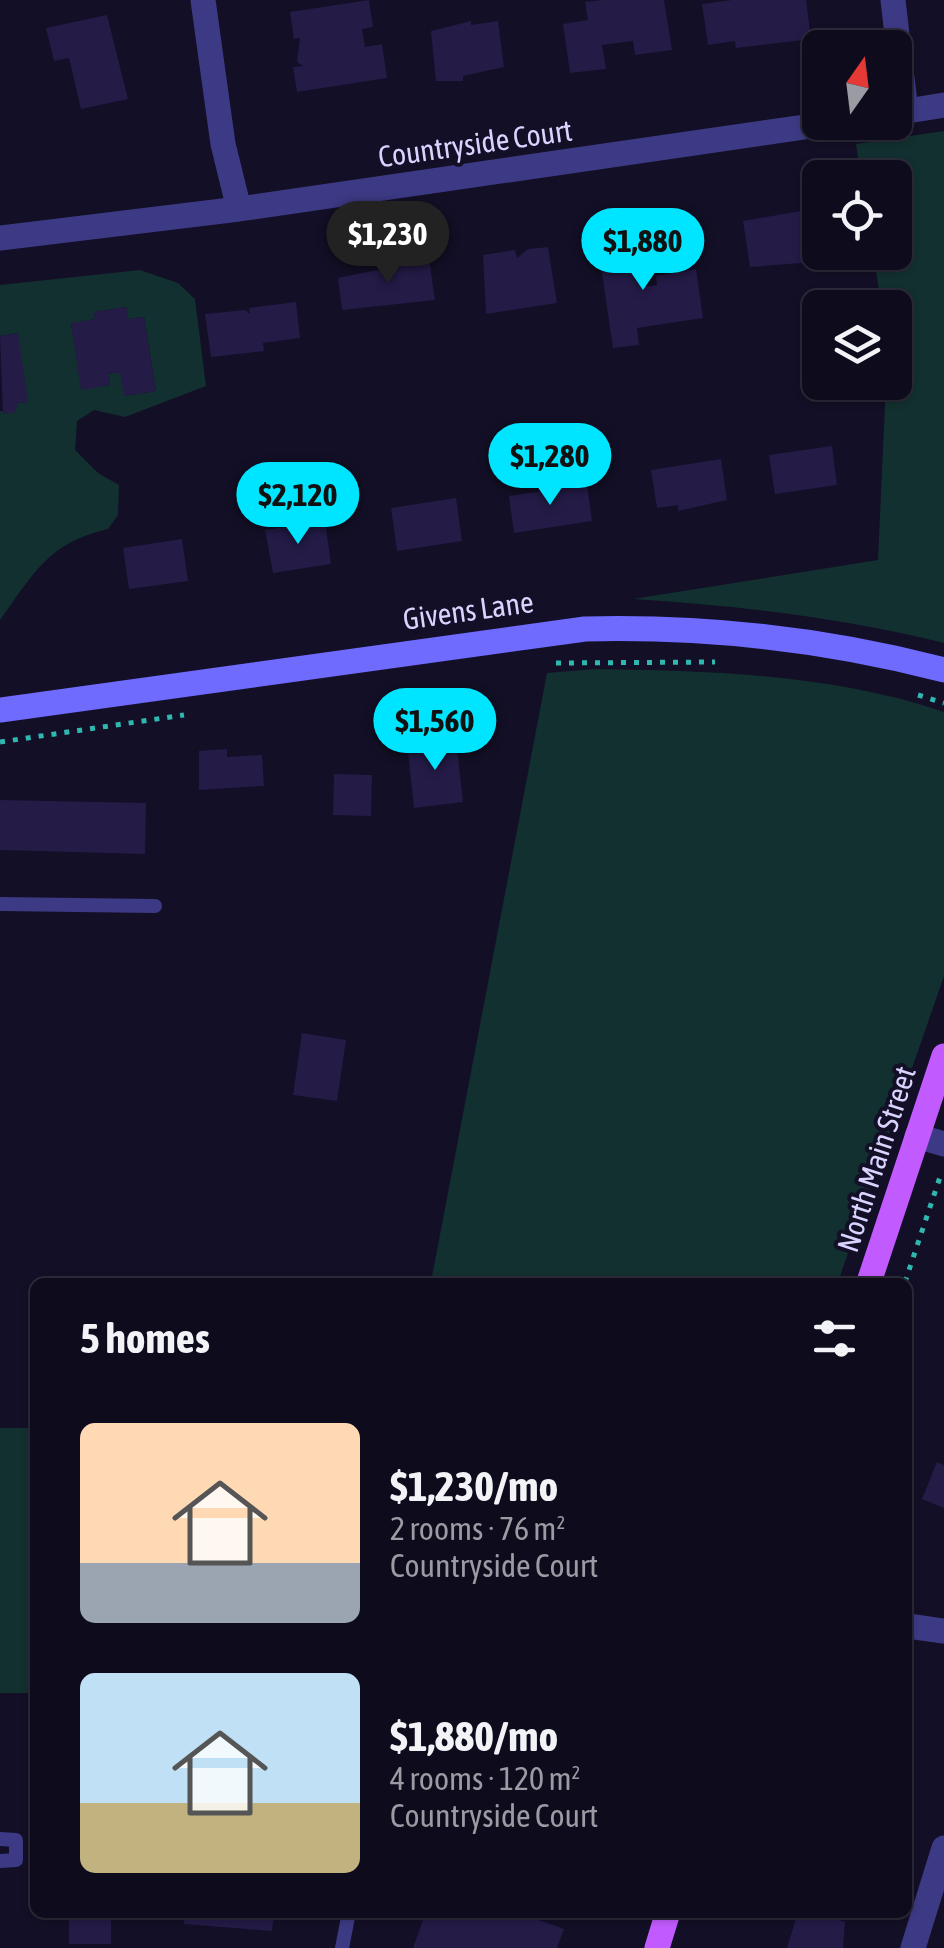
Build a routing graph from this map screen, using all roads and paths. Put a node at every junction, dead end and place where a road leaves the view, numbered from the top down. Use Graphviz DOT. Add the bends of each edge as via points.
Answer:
graph roads {
  1 [pos="203,0"];
  2 [pos="893,0"];
  3 [pos="895,30"];
  4 [pos="944,105"];
  5 [pos="912,111"];
  6 [pos="802,127"];
  7 [pos="239,209"];
  8 [pos="0,238"];
  9 [pos="729,662"];
  10 [pos="540,664"];
  11 [pos="944,670"];
  12 [pos="916,694"];
  13 [pos="944,703"];
  14 [pos="0,710"];
  15 [pos="194,713"];
  16 [pos="0,742"];
  17 [pos="0,904"];
  18 [pos="156,906"];
  19 [pos="944,1056"];
  20 [pos="917,1136"];
  21 [pos="944,1144"];
  22 [pos="943,1167"];
  23 [pos="870,1278"];
  24 [pos="906,1278"];
  25 [pos="912,1627"];
  26 [pos="944,1631"];
  27 [pos="0,1839"];
  28 [pos="944,1848"];
  29 [pos="0,1861"];
  30 [pos="348,1918"];
  31 [pos="666,1918"];
  32 [pos="342,1948"];
  33 [pos="657,1948"];
  34 [pos="913,1948"];
  1 -- 7 [label="street"];
  2 -- 3 [label="street"];
  4 -- 5 [label="street"];
  6 -- 7 [label="street, Countryside Court"];
  7 -- 8 [label="street, Countryside Court"];
  9 -- 10 [label="path"];
  11 -- 14 [label="street, Givens Lane" via="763,634 585,629"];
  12 -- 13 [label="path"];
  15 -- 16 [label="path"];
  17 -- 18 [label="lane"];
  19 -- 20 [label="main road, North Main Street"];
  20 -- 21 [label="street"];
  20 -- 23 [label="main road, North Main Street"];
  22 -- 24 [label="path"];
  25 -- 26 [label="street"];
  27 -- 29 [label="lane" via="16,1840 16,1860"];
  28 -- 34 [label="street"];
  30 -- 32 [label="lane"];
  31 -- 33 [label="main road"];
}
